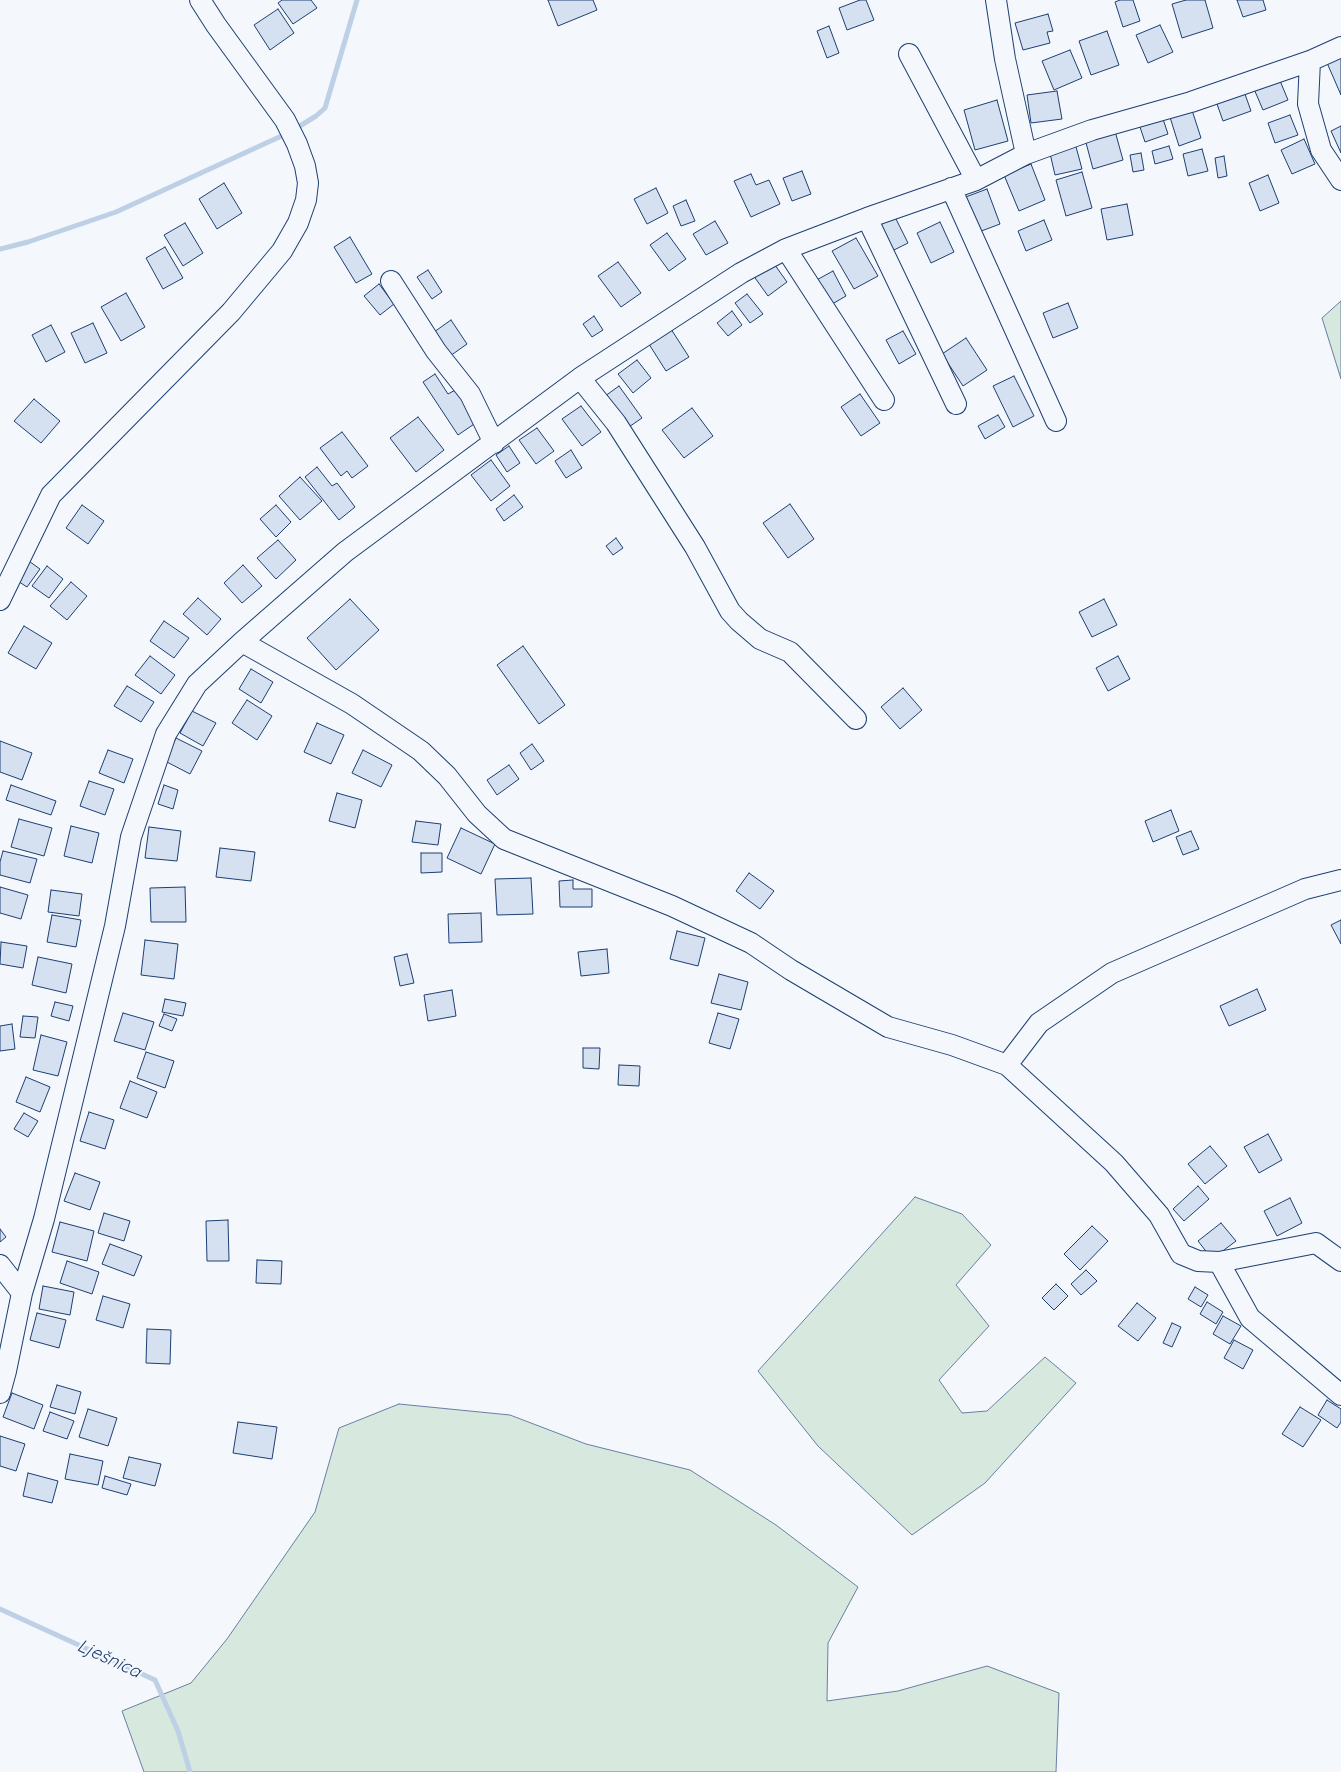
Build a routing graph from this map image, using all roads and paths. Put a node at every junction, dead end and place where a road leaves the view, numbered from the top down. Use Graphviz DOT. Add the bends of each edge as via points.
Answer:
graph roads {
  1 [pos="200,0"];
  2 [pos="996,0"];
  3 [pos="1341,47"];
  4 [pos="909,54"];
  5 [pos="1310,61"];
  6 [pos="1026,154"];
  7 [pos="976,180"];
  8 [pos="1341,180"];
  9 [pos="951,188"];
  10 [pos="867,218"];
  11 [pos="786,249"];
  12 [pos="391,281"];
  13 [pos="580,378"];
  14 [pos="884,400"];
  15 [pos="956,404"];
  16 [pos="1056,422"];
  17 [pos="494,442"];
  18 [pos="0,600"];
  19 [pos="242,642"];
  20 [pos="856,719"];
  21 [pos="1341,880"];
  22 [pos="1008,1065"];
  23 [pos="1341,1261"];
  24 [pos="1218,1262"];
  25 [pos="0,1265"];
  26 [pos="22,1294"];
  27 [pos="0,1393"];
  28 [pos="1341,1395"];
  1 -- 18 [label="street" via="286,120 305,166 306,200 298,223 282,251 231,312 51,495"];
  2 -- 6 [label="street"];
  3 -- 5 [label="street"];
  4 -- 7 [label="street"];
  5 -- 6 [label="street"];
  5 -- 8 [label="street" via="1308,104 1321,150"];
  6 -- 7 [label="street"];
  7 -- 9 [label="street"];
  9 -- 10 [label="street"];
  9 -- 16 [label="street"];
  10 -- 11 [label="street"];
  10 -- 15 [label="street"];
  11 -- 13 [label="street" via="741,273"];
  11 -- 14 [label="street"];
  12 -- 17 [label="street" via="436,351 470,394"];
  13 -- 17 [label="street"];
  13 -- 20 [label="street" via="622,431 695,547 730,611 760,639 790,652"];
  17 -- 19 [label="street" via="345,552"];
  19 -- 22 [label="street" via="352,704 421,751 504,839 672,906 751,943 888,1027"];
  19 -- 26 [label="street" via="197,684 166,734 130,836 115,926 44,1219"];
  21 -- 22 [label="street" via="1305,889 1112,973 1039,1023"];
  22 -- 24 [label="street" via="1114,1163 1159,1215 1181,1254 1198,1261"];
  23 -- 24 [label="street" via="1316,1243"];
  24 -- 28 [label="street" via="1250,1318"];
  25 -- 26 [label="street"];
  26 -- 27 [label="street"];
}
